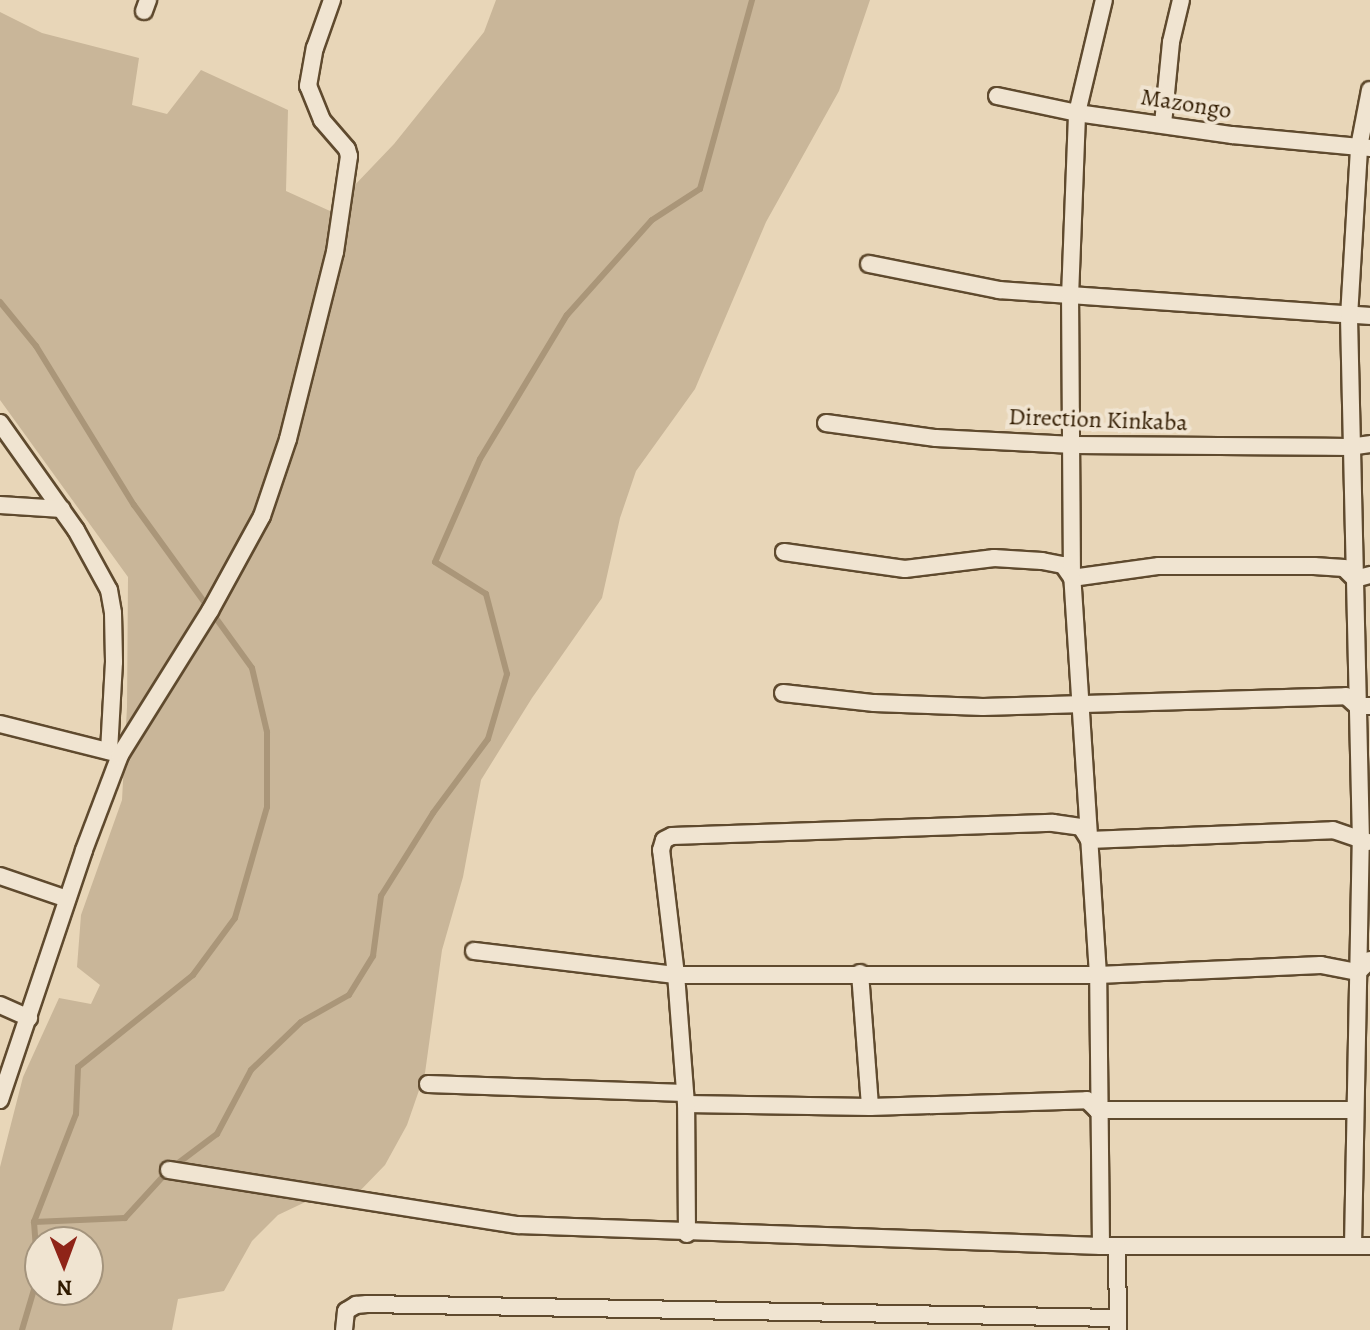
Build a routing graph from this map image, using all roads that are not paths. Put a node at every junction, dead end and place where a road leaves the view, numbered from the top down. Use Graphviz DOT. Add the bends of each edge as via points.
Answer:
graph roads {
  1 [pos="332,0"];
  2 [pos="1104,0"];
  3 [pos="1181,0"];
  4 [pos="1370,90"];
  5 [pos="997,96"];
  6 [pos="1077,113"];
  7 [pos="1163,124"];
  8 [pos="1364,148"];
  9 [pos="869,264"];
  10 [pos="1070,297"];
  11 [pos="1370,316"];
  12 [pos="1349,317"];
  13 [pos="0,423"];
  14 [pos="826,423"];
  15 [pos="1370,444"];
  16 [pos="1074,445"];
  17 [pos="1349,447"];
  18 [pos="0,505"];
  19 [pos="62,509"];
  20 [pos="784,552"];
  21 [pos="1362,577"];
  22 [pos="1072,578"];
  23 [pos="783,693"];
  24 [pos="1081,705"];
  25 [pos="1363,706"];
  26 [pos="0,724"];
  27 [pos="114,753"];
  28 [pos="1089,840"];
  29 [pos="1365,842"];
  30 [pos="0,876"];
  31 [pos="67,899"];
  32 [pos="474,951"];
  33 [pos="1364,966"];
  34 [pos="860,973"];
  35 [pos="676,975"];
  36 [pos="1098,975"];
  37 [pos="0,1005"];
  38 [pos="29,1018"];
  39 [pos="428,1084"];
  40 [pos="686,1098"];
  41 [pos="0,1100"];
  42 [pos="870,1107"];
  43 [pos="1097,1110"];
  44 [pos="1353,1110"];
  45 [pos="169,1170"];
  46 [pos="687,1234"];
  47 [pos="1109,1246"];
  48 [pos="1362,1246"];
  49 [pos="1118,1324"];
  50 [pos="344,1330"];
  1 -- 27 [label="street" via="308,86 322,120 349,156 335,252 288,439 262,516 210,611"];
  2 -- 6 [label="street"];
  3 -- 7 [label="street"];
  4 -- 8 [label="street"];
  5 -- 6 [label="street, Mazongo"];
  6 -- 7 [label="street, Mazongo"];
  6 -- 10 [label="street"];
  7 -- 8 [label="street, Mazongo"];
  8 -- 12 [label="street"];
  9 -- 10 [label="street" via="973,286"];
  10 -- 12 [label="street"];
  10 -- 16 [label="street"];
  11 -- 12 [label="street"];
  12 -- 17 [label="street"];
  13 -- 19 [label="street"];
  14 -- 16 [label="street, Direction Kinkaba" via="936,438"];
  15 -- 17 [label="street, Direction Kinkaba"];
  16 -- 17 [label="street, Direction Kinkaba"];
  16 -- 22 [label="street"];
  17 -- 21 [label="street"];
  18 -- 19 [label="street"];
  19 -- 27 [label="street" via="109,590"];
  20 -- 22 [label="street" via="905,569 994,558 1042,561 1063,565"];
  21 -- 22 [label="street" via="1344,568 1314,566 1159,566"];
  21 -- 25 [label="street"];
  22 -- 24 [label="street"];
  23 -- 24 [label="street" via="874,703"];
  24 -- 25 [label="street" via="1346,696"];
  24 -- 28 [label="street"];
  25 -- 29 [label="street"];
  26 -- 27 [label="street"];
  27 -- 31 [label="street"];
  28 -- 29 [label="street" via="1333,830"];
  28 -- 35 [label="street" via="1081,827 1053,823 672,836 661,850"];
  28 -- 36 [label="street"];
  29 -- 33 [label="street"];
  30 -- 31 [label="street"];
  31 -- 38 [label="street"];
  32 -- 35 [label="street"];
  33 -- 36 [label="street"];
  33 -- 44 [label="street"];
  34 -- 35 [label="street"];
  34 -- 36 [label="street"];
  34 -- 42 [label="street"];
  35 -- 40 [label="street"];
  36 -- 43 [label="street"];
  37 -- 38 [label="street"];
  38 -- 41 [label="street"];
  39 -- 40 [label="street"];
  40 -- 42 [label="street"];
  40 -- 46 [label="street"];
  42 -- 43 [label="street" via="1087,1100"];
  43 -- 44 [label="street"];
  43 -- 47 [label="street"];
  44 -- 48 [label="street"];
  45 -- 46 [label="street" via="518,1225"];
  46 -- 47 [label="street"];
  47 -- 48 [label="street"];
  47 -- 49 [label="street"];
  49 -- 50 [label="street" via="367,1304 346,1311"];
}
